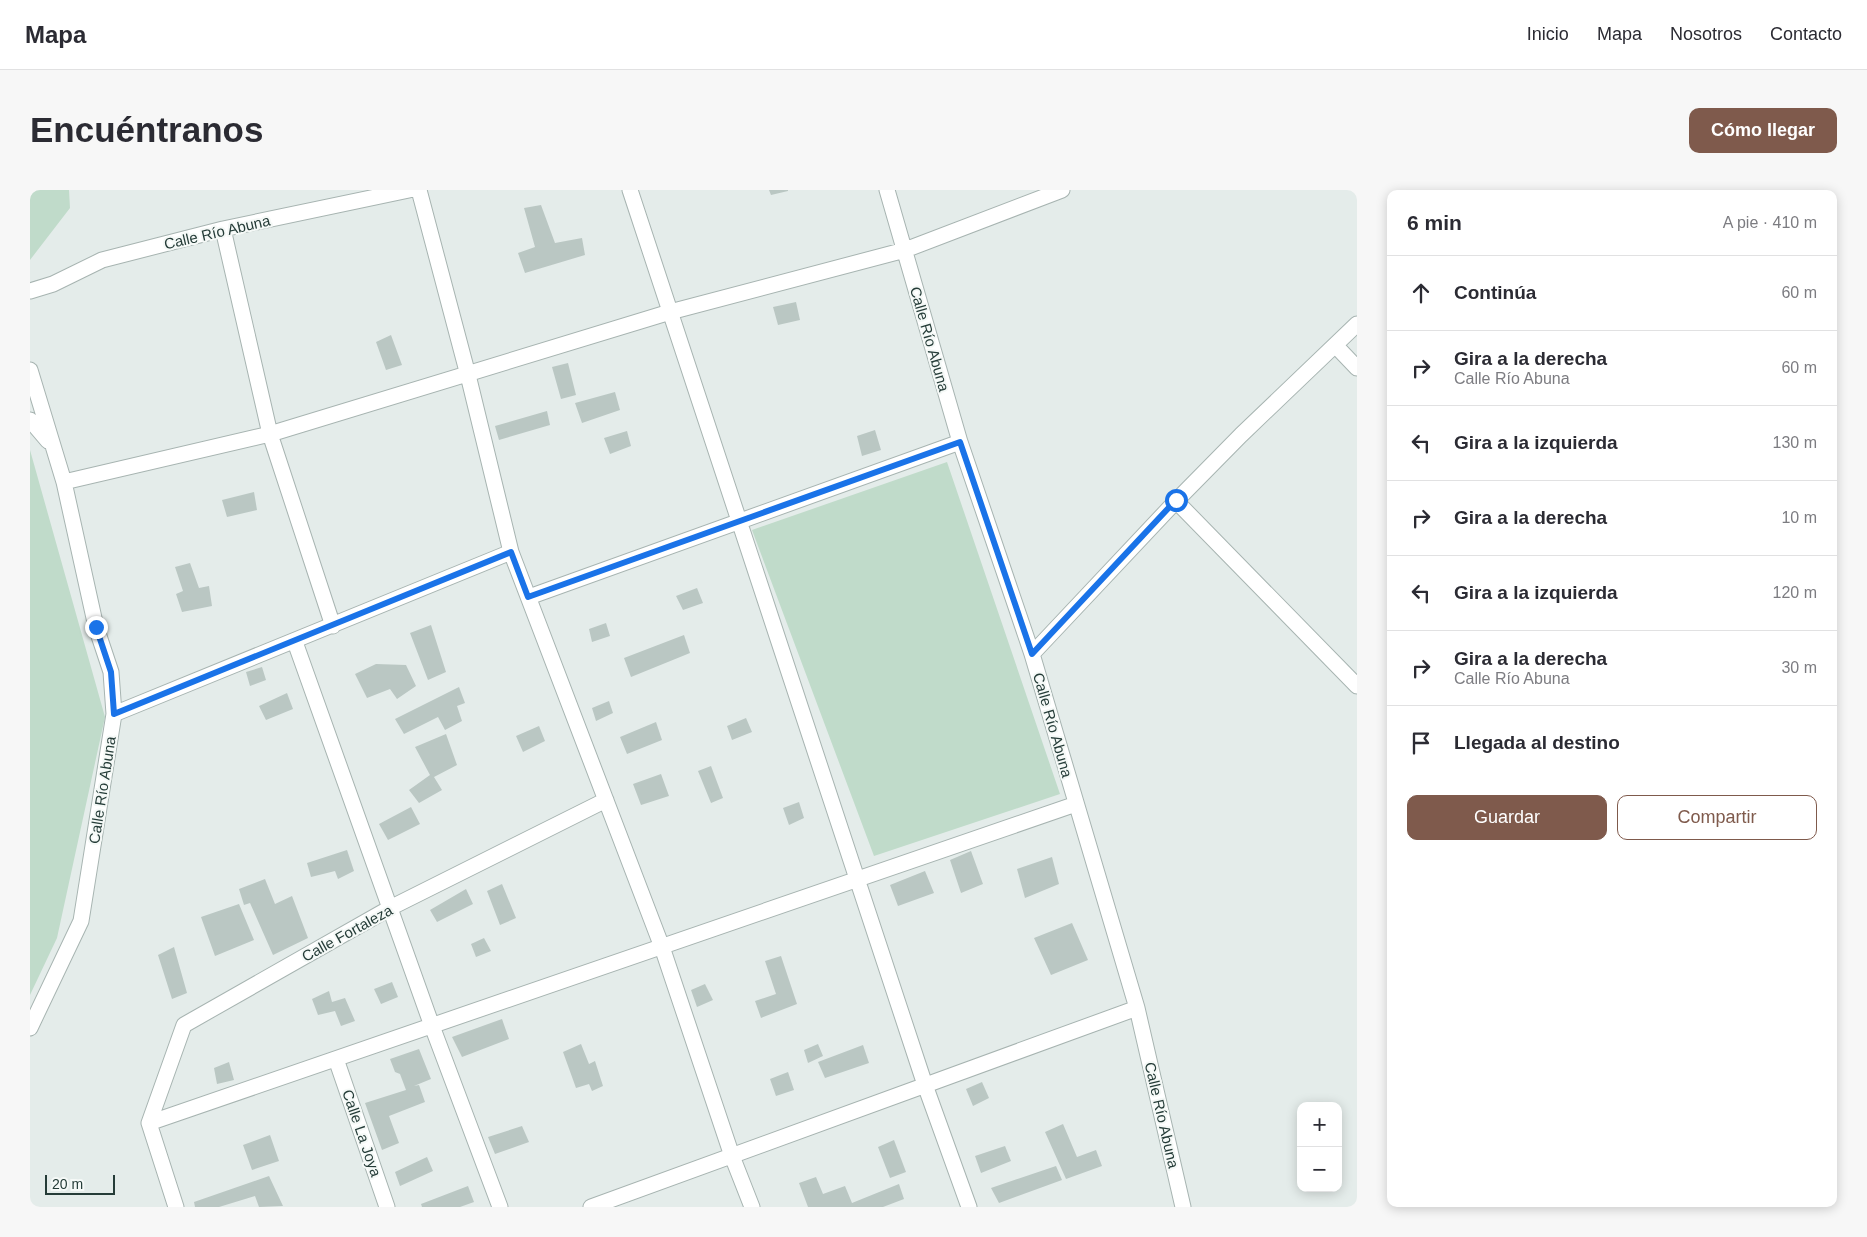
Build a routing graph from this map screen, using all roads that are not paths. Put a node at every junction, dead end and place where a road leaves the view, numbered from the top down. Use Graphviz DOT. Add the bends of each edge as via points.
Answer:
graph roads {
  1 [pos="409,190"];
  2 [pos="419,190"];
  3 [pos="630,190"];
  4 [pos="887,190"];
  5 [pos="1062,190"];
  6 [pos="223,229"];
  7 [pos="904,250"];
  8 [pos="30,291"];
  9 [pos="670,312"];
  10 [pos="1357,324"];
  11 [pos="1335,345"];
  12 [pos="1357,368"];
  13 [pos="30,370"];
  14 [pos="468,375"];
  15 [pos="30,420"];
  16 [pos="270,434"];
  17 [pos="960,442"];
  18 [pos="53,447"];
  19 [pos="64,482"];
  20 [pos="1176,500"];
  21 [pos="739,522"];
  22 [pos="511,552"];
  23 [pos="528,597"];
  24 [pos="333,626"];
  25 [pos="295,642"];
  26 [pos="1032,654"];
  27 [pos="1357,686"];
  28 [pos="114,714"];
  29 [pos="606,800"];
  30 [pos="1076,804"];
  31 [pos="857,880"];
  32 [pos="390,908"];
  33 [pos="662,946"];
  34 [pos="1137,1008"];
  35 [pos="432,1026"];
  36 [pos="30,1028"];
  37 [pos="336,1059"];
  38 [pos="925,1085"];
  39 [pos="149,1123"];
  40 [pos="732,1156"];
  41 [pos="176,1207"];
  42 [pos="387,1207"];
  43 [pos="500,1207"];
  44 [pos="592,1207"];
  45 [pos="752,1207"];
  46 [pos="969,1207"];
  47 [pos="1183,1207"];
  1 -- 6 [label="street, Calle Río Abuna"];
  2 -- 14 [label="street"];
  3 -- 9 [label="street"];
  4 -- 7 [label="street, Calle Río Abuna"];
  5 -- 7 [label="street"];
  6 -- 8 [label="street, Calle Río Abuna" via="102,260 53,284"];
  6 -- 16 [label="street"];
  7 -- 9 [label="street"];
  7 -- 17 [label="street, Calle Río Abuna"];
  9 -- 14 [label="street"];
  9 -- 21 [label="street"];
  10 -- 11 [label="street"];
  11 -- 12 [label="street"];
  11 -- 20 [label="street"];
  13 -- 18 [label="street, Calle Río Abuna"];
  14 -- 16 [label="street"];
  14 -- 22 [label="street"];
  15 -- 18 [label="street"];
  16 -- 19 [label="street"];
  16 -- 24 [label="street"];
  17 -- 21 [label="street"];
  17 -- 26 [label="street, Calle Río Abuna"];
  18 -- 19 [label="street, Calle Río Abuna"];
  19 -- 28 [label="street, Calle Río Abuna" via="96,627 111,672"];
  20 -- 26 [label="street"];
  20 -- 27 [label="street"];
  21 -- 23 [label="street"];
  21 -- 31 [label="street"];
  22 -- 23 [label="street"];
  22 -- 24 [label="street"];
  23 -- 29 [label="street"];
  24 -- 25 [label="street"];
  25 -- 28 [label="street"];
  25 -- 32 [label="street"];
  26 -- 30 [label="street, Calle Río Abuna"];
  28 -- 36 [label="street, Calle Río Abuna" via="81,921"];
  29 -- 32 [label="street, Calle Fortaleza"];
  29 -- 33 [label="street"];
  30 -- 31 [label="street"];
  30 -- 34 [label="street, Calle Río Abuna"];
  31 -- 33 [label="street"];
  31 -- 38 [label="street"];
  32 -- 35 [label="street"];
  32 -- 39 [label="street, Calle Fortaleza" via="184,1025"];
  33 -- 35 [label="street"];
  33 -- 40 [label="street"];
  34 -- 38 [label="street"];
  34 -- 47 [label="street, Calle Río Abuna"];
  35 -- 37 [label="street"];
  35 -- 43 [label="street"];
  37 -- 39 [label="street"];
  37 -- 42 [label="street, Calle La Joya"];
  38 -- 40 [label="street"];
  38 -- 46 [label="street"];
  39 -- 41 [label="street"];
  40 -- 44 [label="street"];
  40 -- 45 [label="street"];
}
